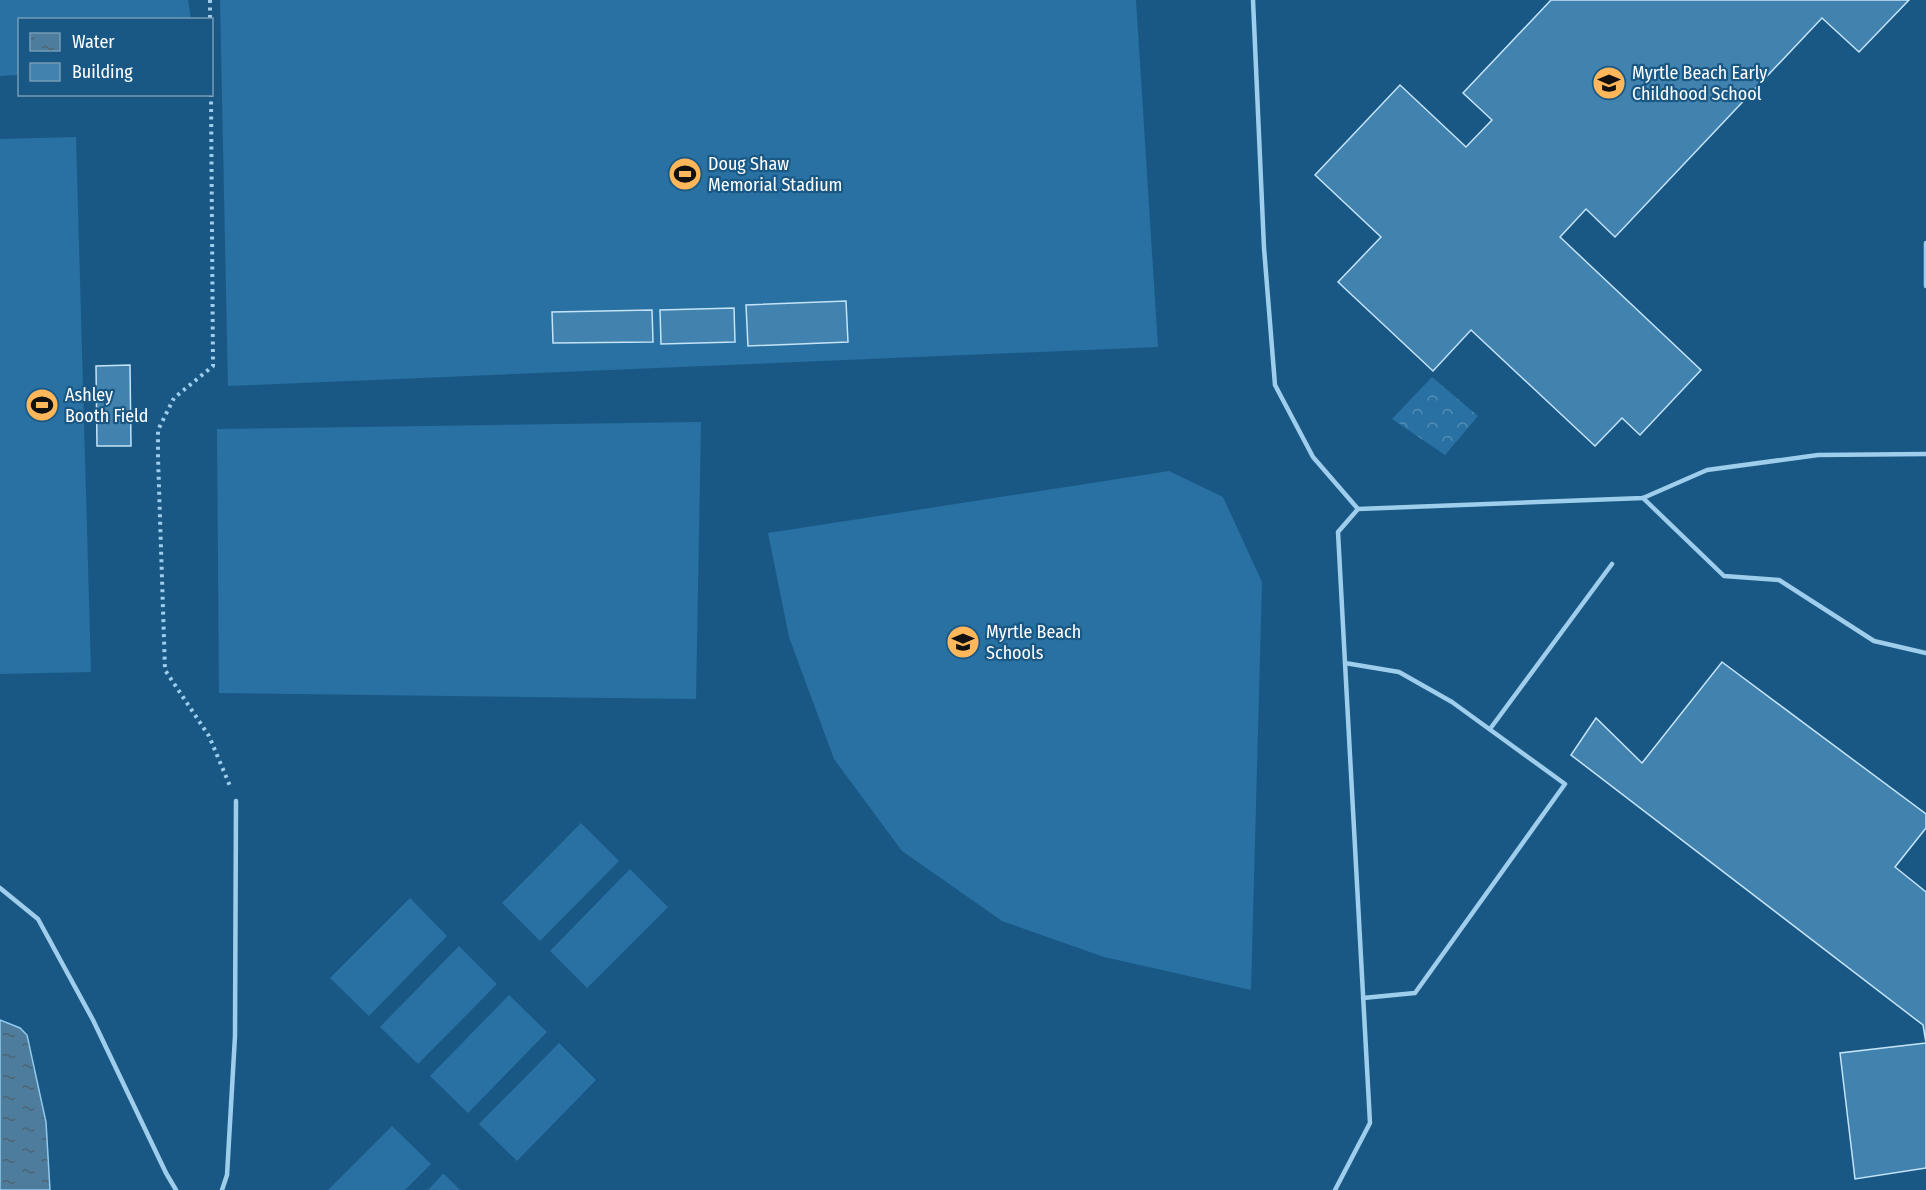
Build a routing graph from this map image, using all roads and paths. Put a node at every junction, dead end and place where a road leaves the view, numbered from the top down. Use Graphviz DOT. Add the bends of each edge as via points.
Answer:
graph roads {
  1 [pos="210,0"];
  2 [pos="1253,0"];
  3 [pos="210,18"];
  4 [pos="211,96"];
  5 [pos="1926,243"];
  6 [pos="1926,286"];
  7 [pos="1926,454"];
  8 [pos="1643,498"];
  9 [pos="1358,509"];
  10 [pos="1612,564"];
  11 [pos="1926,653"];
  12 [pos="1344,663"];
  13 [pos="1490,729"];
  14 [pos="236,801"];
  15 [pos="0,888"];
  16 [pos="1363,998"];
  17 [pos="176,1190"];
  18 [pos="222,1190"];
  19 [pos="1335,1190"];
  1 -- 3 [label="path"];
  2 -- 9 [label="lane" via="1264,248 1275,385 1313,457"];
  4 -- 14 [label="path" via="213,366 174,398 158,430 164,658 165,670 209,736"];
  5 -- 6 [label="lane"];
  7 -- 8 [label="lane" via="1818,455 1707,470"];
  8 -- 9 [label="lane"];
  8 -- 11 [label="lane" via="1724,576 1779,580 1874,642"];
  9 -- 12 [label="lane" via="1338,532"];
  10 -- 13 [label="lane"];
  12 -- 13 [label="lane" via="1399,672"];
  12 -- 16 [label="lane"];
  13 -- 16 [label="lane" via="1565,784 1414,993"];
  14 -- 18 [label="lane" via="235,1036 227,1175"];
  15 -- 17 [label="lane" via="38,919 93,1020"];
  16 -- 19 [label="lane" via="1370,1122"];
}
